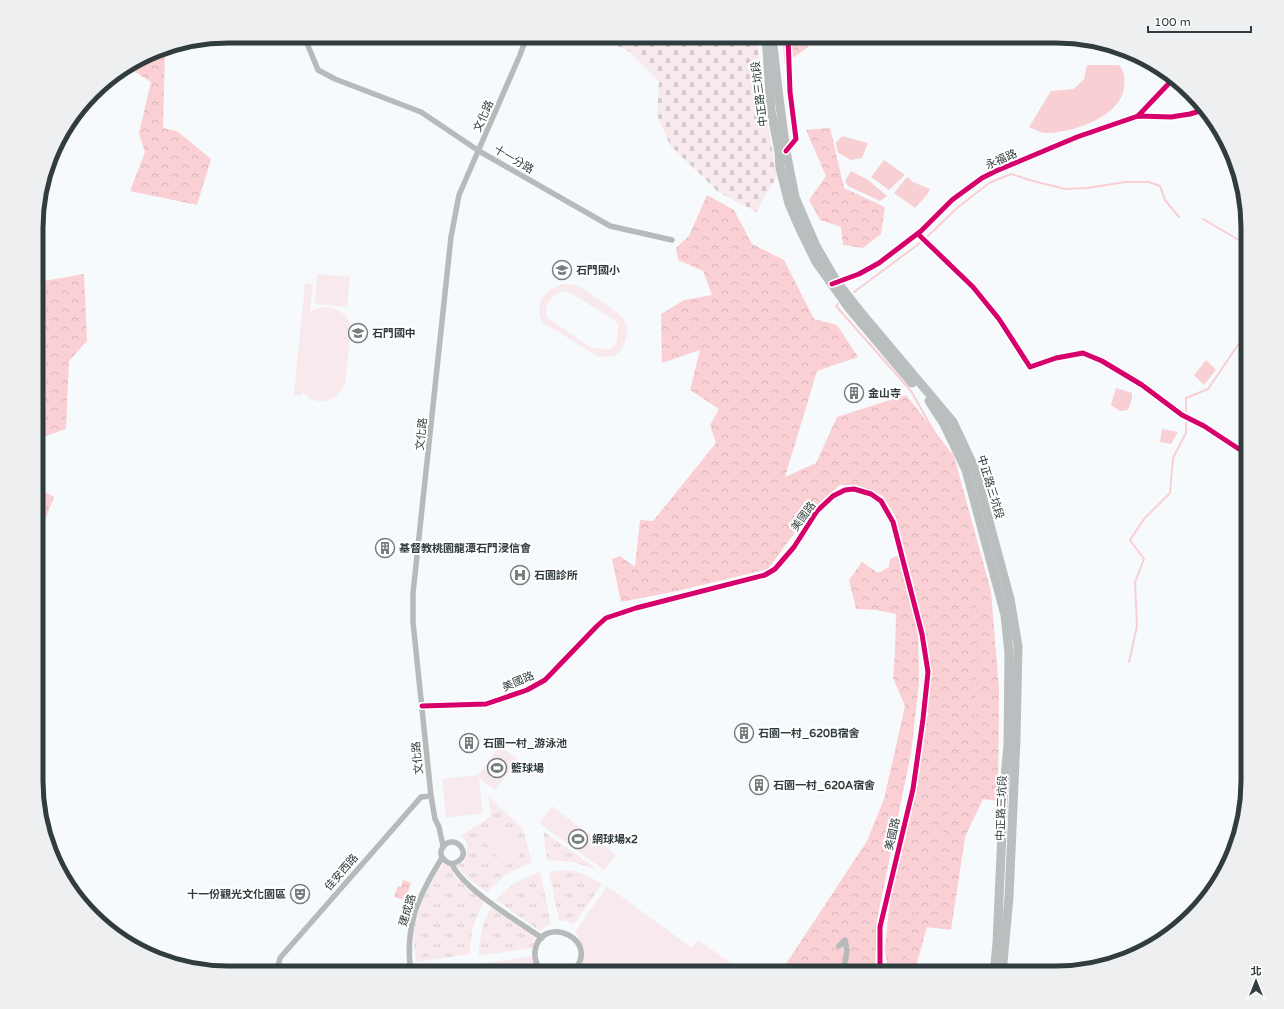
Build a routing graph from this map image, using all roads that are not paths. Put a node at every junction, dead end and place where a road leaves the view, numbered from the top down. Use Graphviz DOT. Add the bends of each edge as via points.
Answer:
graph roads {
  1 [pos="307,43"];
  2 [pos="524,43"];
  3 [pos="766,43"];
  4 [pos="773,43"];
  5 [pos="1200,111"];
  6 [pos="479,151"];
  7 [pos="672,240"];
  8 [pos="835,283"];
  9 [pos="422,706"];
  10 [pos="431,796"];
  11 [pos="443,846"];
  12 [pos="442,858"];
  13 [pos="452,864"];
  14 [pos="542,938"];
  15 [pos="839,946"];
  16 [pos="278,966"];
  17 [pos="411,966"];
  18 [pos="540,966"];
  19 [pos="577,966"];
  20 [pos="844,966"];
  21 [pos="880,966"];
  22 [pos="998,966"];
  1 -- 6 [label="street, 十一分路" via="318,70 421,112"];
  2 -- 6 [label="street, 文化路"];
  3 -- 8 [label="main road, 中正路三坑段" via="771,110 780,168 789,204 816,262"];
  4 -- 8 [label="main road, 中正路三坑段" via="786,151 795,198"];
  5 -- 8 [label="street, 永福路" via="1171,117 1138,116 996,171 952,200 920,231 879,263 860,274"];
  6 -- 7 [label="street, 十一分路" via="610,226"];
  6 -- 9 [label="street, 文化路" via="459,195 451,237 413,593 413,622"];
  8 -- 22 [label="main road, 中正路三坑段" via="848,306 932,404 944,424 966,470 1005,615 1009,653 1008,746 1004,787"];
  9 -- 10 [label="street, 文化路"];
  9 -- 21 [label="street, 美國路" via="486,704 527,690 545,680 606,618 765,575 776,568 817,511 833,496 854,489 871,494 881,501 893,522 922,634 928,672 912,789 880,927"];
  10 -- 11 [label="street, 文化路"];
  10 -- 16 [label="street, 佳安西路" via="421,797 280,958"];
  11 -- 12 [label="street, 文化路"];
  11 -- 13 [label="street" via="455,842 463,851 462,858"];
  12 -- 13 [label="street"];
  12 -- 17 [label="street, 建成路" via="427,882 416,908 409,938"];
  13 -- 14 [label="street" via="466,883"];
  14 -- 18 [label="street" via="535,955"];
  14 -- 19 [label="street" via="550,933 569,934 580,946 581,958"];
  15 -- 20 [label="street" via="845,940 847,951"];
}
